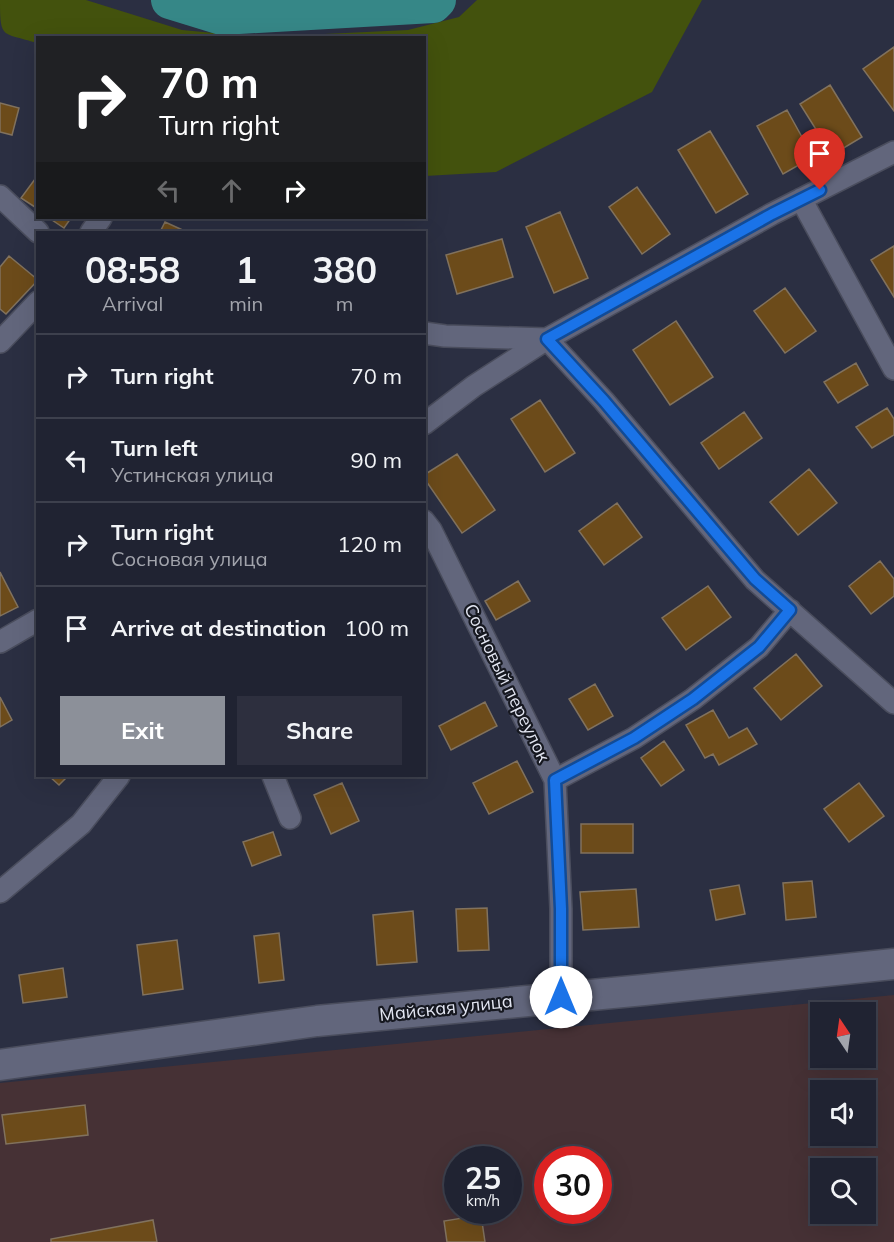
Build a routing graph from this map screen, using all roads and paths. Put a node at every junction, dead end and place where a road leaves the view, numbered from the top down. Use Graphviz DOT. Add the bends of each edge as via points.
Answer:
graph roads {
  1 [pos="894,152"];
  2 [pos="0,196"];
  3 [pos="801,199"];
  4 [pos="37,231"];
  5 [pos="36,304"];
  6 [pos="426,333"];
  7 [pos="547,339"];
  8 [pos="0,342"];
  9 [pos="894,369"];
  10 [pos="426,422"];
  11 [pos="426,524"];
  12 [pos="790,610"];
  13 [pos="36,621"];
  14 [pos="0,642"];
  15 [pos="894,703"];
  16 [pos="118,777"];
  17 [pos="273,777"];
  18 [pos="555,780"];
  19 [pos="290,818"];
  20 [pos="0,892"];
  21 [pos="894,964"];
  22 [pos="561,997"];
  23 [pos="0,1065"];
  1 -- 3 [label="street"];
  2 -- 4 [label="street"];
  3 -- 7 [label="street"];
  3 -- 9 [label="street"];
  5 -- 8 [label="street"];
  6 -- 7 [label="street"];
  7 -- 10 [label="street"];
  7 -- 12 [label="street" via="755,579"];
  11 -- 18 [label="street, Сосновый переулок"];
  12 -- 15 [label="street"];
  12 -- 18 [label="street" via="759,647 693,699 634,738"];
  13 -- 14 [label="street"];
  16 -- 20 [label="street" via="81,824"];
  17 -- 19 [label="street"];
  18 -- 22 [label="street, Сосновый переулок"];
  21 -- 22 [label="street, Майская улица"];
  22 -- 23 [label="street, Майская улица" via="317,1021"];
}
